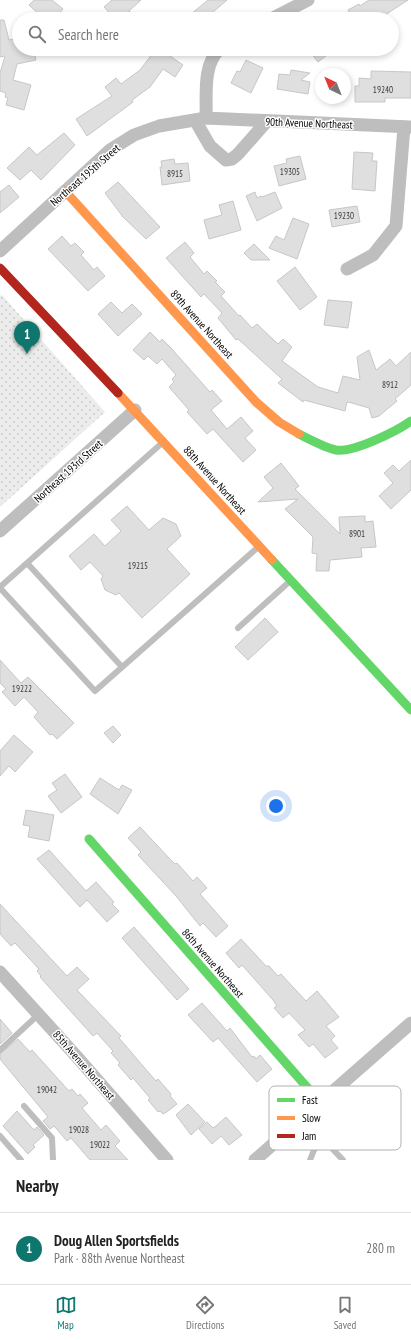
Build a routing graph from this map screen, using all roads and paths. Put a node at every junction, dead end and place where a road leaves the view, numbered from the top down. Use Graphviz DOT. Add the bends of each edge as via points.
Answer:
graph roads {
  1 [pos="308,0"];
  2 [pos="285,12"];
  3 [pos="215,56"];
  4 [pos="200,119"];
  5 [pos="267,121"];
  6 [pos="408,127"];
  7 [pos="65,191"];
  8 [pos="0,251"];
  9 [pos="0,268"];
  10 [pos="348,269"];
  11 [pos="135,410"];
  12 [pos="411,421"];
  13 [pos="164,442"];
  14 [pos="0,531"];
  15 [pos="258,547"];
  16 [pos="27,563"];
  17 [pos="291,581"];
  18 [pos="0,587"];
  19 [pos="238,628"];
  20 [pos="122,667"];
  21 [pos="411,710"];
  22 [pos="88,839"];
  23 [pos="0,972"];
  24 [pos="38,1014"];
  25 [pos="411,1022"];
  26 [pos="0,1050"];
  27 [pos="306,1086"];
  28 [pos="338,1086"];
  29 [pos="24,1106"];
  30 [pos="0,1136"];
  31 [pos="269,1148"];
  32 [pos="314,1150"];
  33 [pos="334,1150"];
  34 [pos="21,1160"];
  35 [pos="52,1160"];
  36 [pos="167,1160"];
  37 [pos="255,1160"];
  38 [pos="310,1160"];
  39 [pos="343,1160"];
  1 -- 2 [label="street"];
  3 -- 4 [label="street" via="207,76"];
  4 -- 5 [label="street, 90th Avenue Northeast"];
  4 -- 5 [label="street" via="210,146 226,160 238,154"];
  4 -- 7 [label="street, Northeast 195th Street" via="159,126 134,135 110,150"];
  5 -- 6 [label="street, 90th Avenue Northeast"];
  6 -- 10 [label="street" via="396,226 373,255"];
  7 -- 8 [label="street, Northeast 195th Street"];
  7 -- 12 [label="street, 89th Avenue Northeast" via="256,402 277,421 300,436 337,450 368,442 401,429"];
  9 -- 11 [label="street, 88th Avenue Northeast"];
  11 -- 13 [label="street, 88th Avenue Northeast"];
  11 -- 14 [label="street, Northeast 193rd Street"];
  13 -- 15 [label="street, 88th Avenue Northeast"];
  13 -- 16 [label="lane"];
  15 -- 17 [label="street, 88th Avenue Northeast"];
  15 -- 20 [label="lane"];
  16 -- 18 [label="lane"];
  16 -- 20 [label="lane"];
  17 -- 19 [label="lane"];
  17 -- 21 [label="street, 88th Avenue Northeast"];
  18 -- 20 [label="lane" via="95,691"];
  22 -- 27 [label="street, 86th Avenue Northeast"];
  23 -- 24 [label="street, 85th Avenue Northeast"];
  24 -- 26 [label="lane"];
  24 -- 36 [label="street, 85th Avenue Northeast"];
  25 -- 28 [label="street"];
  29 -- 35 [label="lane" via="52,1138"];
  30 -- 34 [label="lane"];
  31 -- 37 [label="street"];
  32 -- 38 [label="lane"];
  33 -- 39 [label="lane"];
}
